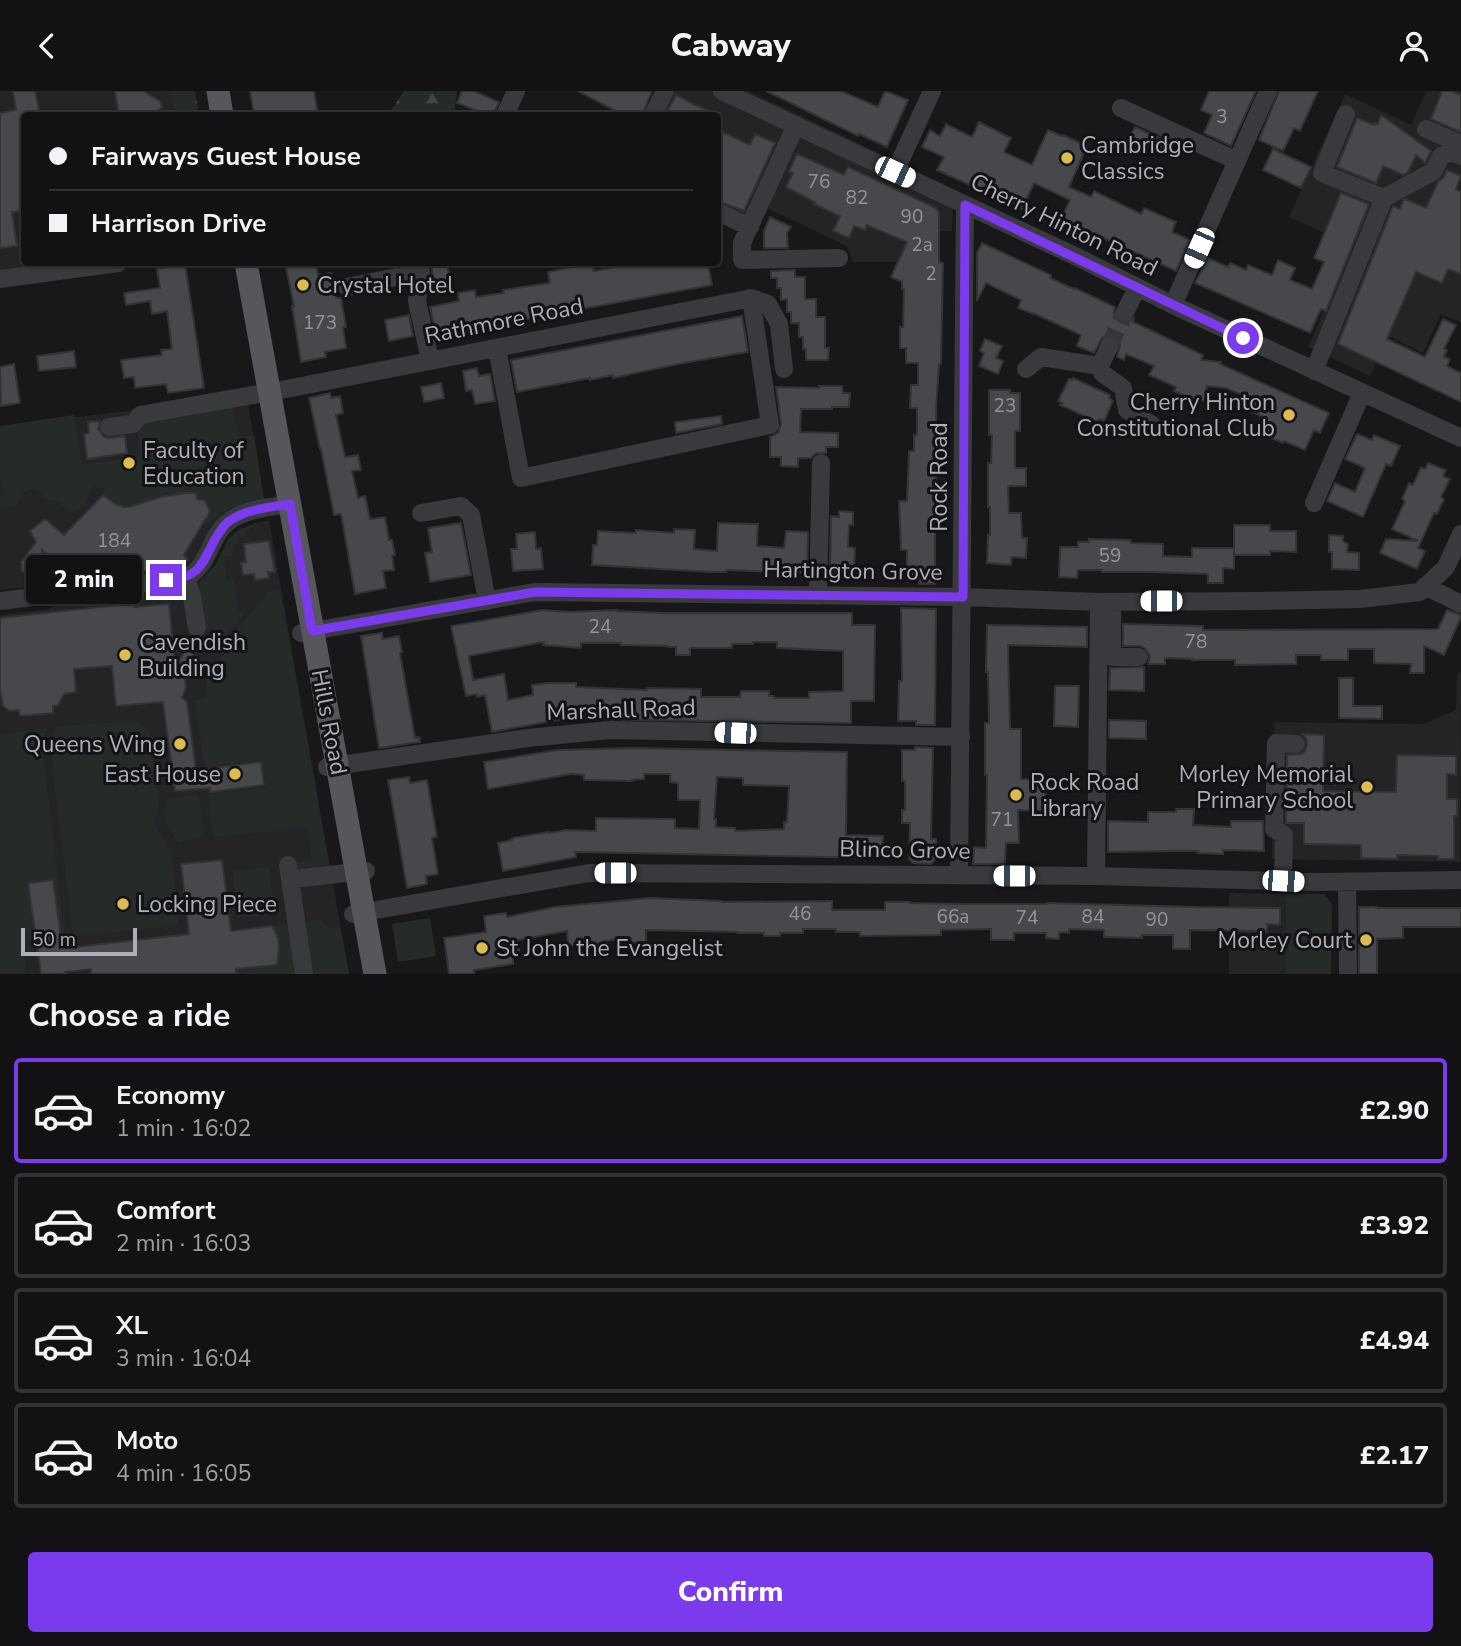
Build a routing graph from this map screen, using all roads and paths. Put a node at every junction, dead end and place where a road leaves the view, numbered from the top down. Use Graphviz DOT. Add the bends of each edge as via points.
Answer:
graph roads {
  1 [pos="218,91"];
  2 [pos="516,91"];
  3 [pos="665,91"];
  4 [pos="722,91"];
  5 [pos="932,91"];
  6 [pos="1268,91"];
  7 [pos="1121,108"];
  8 [pos="222,112"];
  9 [pos="506,112"];
  10 [pos="654,112"];
  11 [pos="1346,114"];
  12 [pos="796,125"];
  13 [pos="1426,128"];
  14 [pos="1461,144"];
  15 [pos="1461,156"];
  16 [pos="1237,161"];
  17 [pos="895,172"];
  18 [pos="1384,198"];
  19 [pos="965,205"];
  20 [pos="721,213"];
  21 [pos="750,227"];
  22 [pos="839,258"];
  23 [pos="96,266"];
  24 [pos="247,266"];
  25 [pos="0,279"];
  26 [pos="347,287"];
  27 [pos="1137,288"];
  28 [pos="749,298"];
  29 [pos="1173,305"];
  30 [pos="1125,312"];
  31 [pos="497,348"];
  32 [pos="1108,348"];
  33 [pos="430,360"];
  34 [pos="1100,366"];
  35 [pos="785,369"];
  36 [pos="1026,369"];
  37 [pos="1314,371"];
  38 [pos="270,392"];
  39 [pos="1362,393"];
  40 [pos="1151,425"];
  41 [pos="109,427"];
  42 [pos="1461,439"];
  43 [pos="821,463"];
  44 [pos="1314,503"];
  45 [pos="290,504"];
  46 [pos="421,513"];
  47 [pos="1461,534"];
  48 [pos="186,578"];
  49 [pos="1425,586"];
  50 [pos="818,596"];
  51 [pos="963,597"];
  52 [pos="0,601"];
  53 [pos="487,601"];
  54 [pos="1106,602"];
  55 [pos="1461,604"];
  56 [pos="197,628"];
  57 [pos="306,632"];
  58 [pos="1139,657"];
  59 [pos="961,737"];
  60 [pos="1296,744"];
  61 [pos="332,766"];
  62 [pos="361,872"];
  63 [pos="959,875"];
  64 [pos="1096,876"];
  65 [pos="1461,880"];
  66 [pos="1283,881"];
  67 [pos="1347,882"];
  68 [pos="359,913"];
  69 [pos="304,974"];
  70 [pos="375,974"];
  71 [pos="1348,974"];
  1 -- 8 [label="main road"];
  2 -- 9 [label="street"];
  3 -- 10 [label="street"];
  4 -- 12 [label="street, Cherry Hinton Road"];
  5 -- 17 [label="street"];
  6 -- 16 [label="street"];
  7 -- 16 [label="street"];
  11 -- 18 [label="street" via="1322,173"];
  12 -- 17 [label="street, Cherry Hinton Road"];
  12 -- 21 [label="street"];
  13 -- 14 [label="street"];
  15 -- 18 [label="street" via="1451,152 1441,156 1434,171"];
  16 -- 29 [label="street"];
  17 -- 19 [label="street, Cherry Hinton Road"];
  18 -- 37 [label="street"];
  19 -- 27 [label="street, Cherry Hinton Road"];
  19 -- 51 [label="street, Rock Road"];
  20 -- 21 [label="street"];
  21 -- 22 [label="street" via="742,243 742,260"];
  23 -- 25 [label="street"];
  24 -- 38 [label="main road, Hills Road"];
  26 -- 33 [label="street" via="421,272 418,300"];
  27 -- 29 [label="street, Cherry Hinton Road"];
  27 -- 30 [label="street"];
  28 -- 31 [label="street, Rathmore Road"];
  28 -- 31 [label="street" via="770,425 521,478"];
  28 -- 35 [label="street" via="768,304 779,324"];
  29 -- 37 [label="street, Cherry Hinton Road"];
  31 -- 33 [label="street, Rathmore Road"];
  32 -- 34 [label="street"];
  33 -- 38 [label="street, Rathmore Road"];
  34 -- 36 [label="street" via="1041,357"];
  34 -- 40 [label="street" via="1102,373 1124,388 1127,410"];
  37 -- 39 [label="street, Cherry Hinton Road"];
  38 -- 41 [label="street, Rathmore Road" via="140,415 132,424"];
  38 -- 45 [label="main road, Hills Road"];
  39 -- 42 [label="street, Cherry Hinton Road"];
  39 -- 44 [label="street"];
  43 -- 50 [label="street"];
  45 -- 48 [label="street" via="227,522 204,562"];
  45 -- 57 [label="main road, Hills Road"];
  46 -- 53 [label="street" via="461,506 471,515"];
  47 -- 49 [label="street" via="1446,567"];
  48 -- 52 [label="street"];
  48 -- 56 [label="street"];
  49 -- 54 [label="street, Hartington Grove" via="1420,592 1360,599"];
  49 -- 55 [label="street"];
  50 -- 51 [label="street, Hartington Grove"];
  50 -- 53 [label="street, Hartington Grove" via="535,592"];
  51 -- 54 [label="street, Hartington Grove"];
  51 -- 59 [label="street, Rock Road"];
  53 -- 57 [label="street, Hartington Grove"];
  54 -- 58 [label="street" via="1112,657"];
  54 -- 64 [label="street"];
  57 -- 61 [label="main road, Hills Road"];
  59 -- 61 [label="street, Marshall Road" via="610,730"];
  59 -- 63 [label="street, Rock Road"];
  60 -- 66 [label="street" via="1276,743 1274,829 1284,835"];
  61 -- 62 [label="main road, Hills Road"];
  62 -- 68 [label="main road, Hills Road"];
  62 -- 69 [label="street" via="289,872"];
  63 -- 64 [label="street, Blinco Grove"];
  63 -- 68 [label="street, Blinco Grove" via="589,873"];
  64 -- 66 [label="street, Blinco Grove"];
  65 -- 67 [label="street, Blinco Grove"];
  66 -- 67 [label="street, Blinco Grove"];
  67 -- 71 [label="street"];
  68 -- 70 [label="main road, Hills Road"];
}
